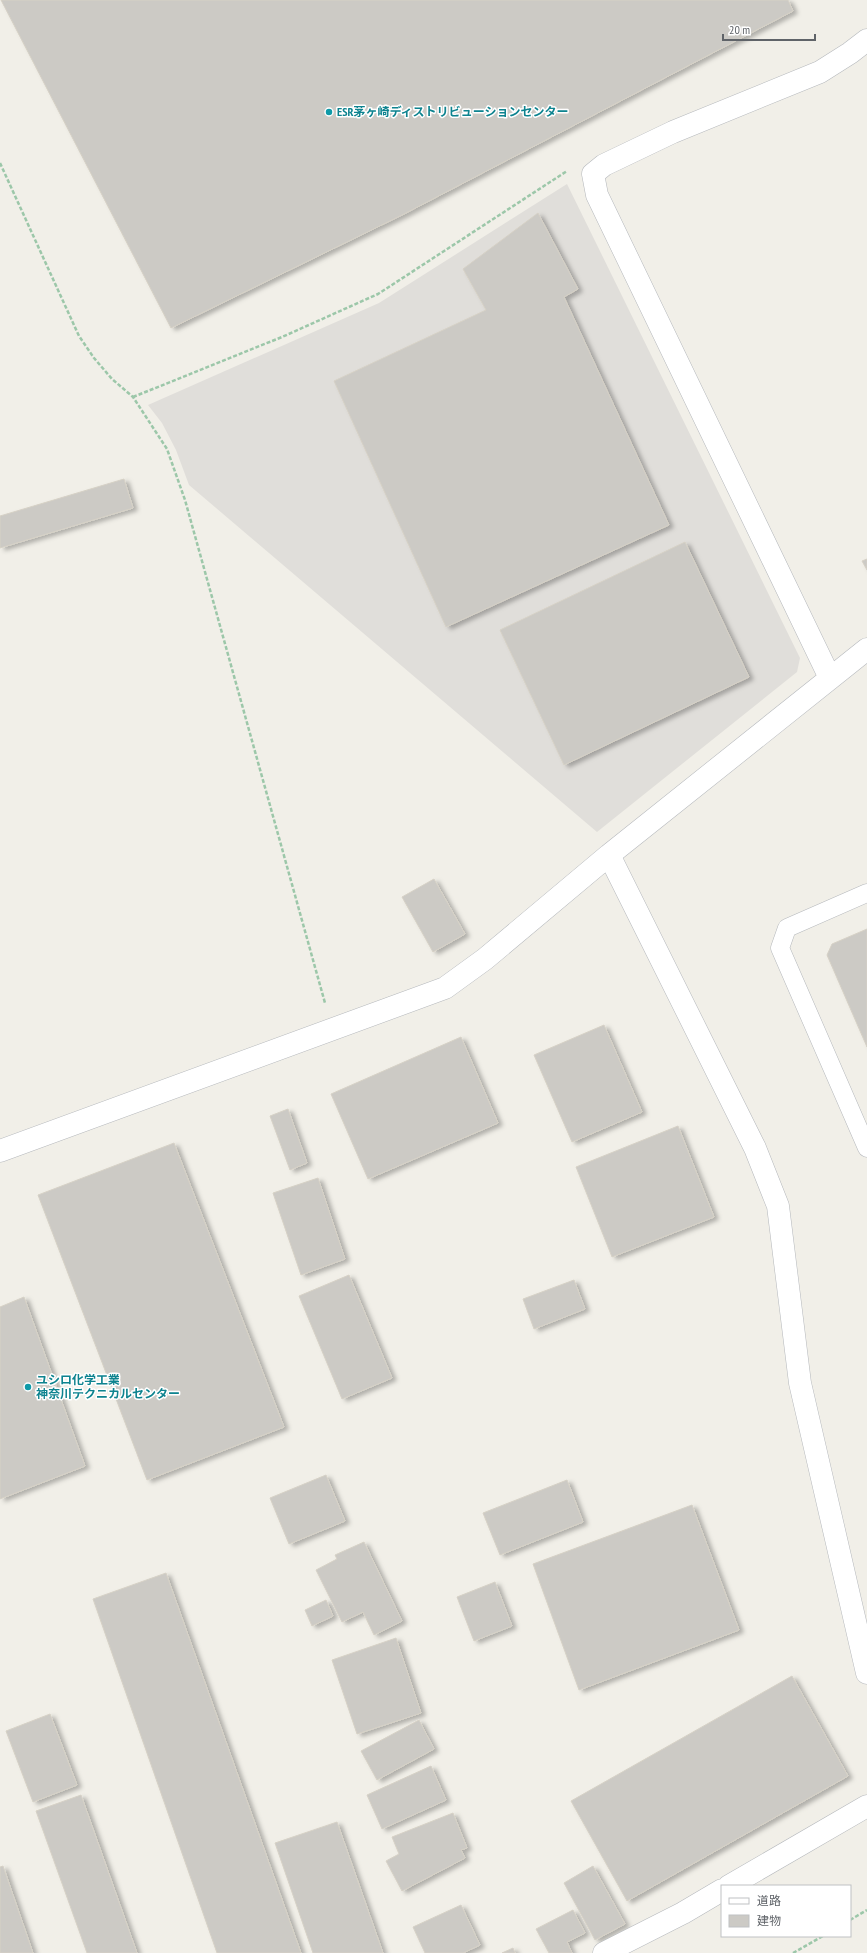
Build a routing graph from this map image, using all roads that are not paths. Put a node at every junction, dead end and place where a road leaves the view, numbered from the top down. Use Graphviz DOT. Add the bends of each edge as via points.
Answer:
graph roads {
  1 [pos="867,40"];
  2 [pos="867,649"];
  3 [pos="830,678"];
  4 [pos="609,855"];
  5 [pos="867,893"];
  6 [pos="867,1148"];
  7 [pos="0,1151"];
  8 [pos="867,1673"];
  9 [pos="867,1806"];
  10 [pos="731,1885"];
  11 [pos="721,1891"];
  12 [pos="604,1953"];
  1 -- 3 [label="street" via="820,72 673,132 604,165 593,174 597,195"];
  2 -- 3 [label="street"];
  3 -- 4 [label="street"];
  4 -- 7 [label="street" via="485,959 445,988"];
  4 -- 8 [label="street" via="755,1148 778,1206 800,1383"];
  5 -- 6 [label="lane" via="787,928 780,948"];
  9 -- 10 [label="street"];
  11 -- 12 [label="street"];
}
